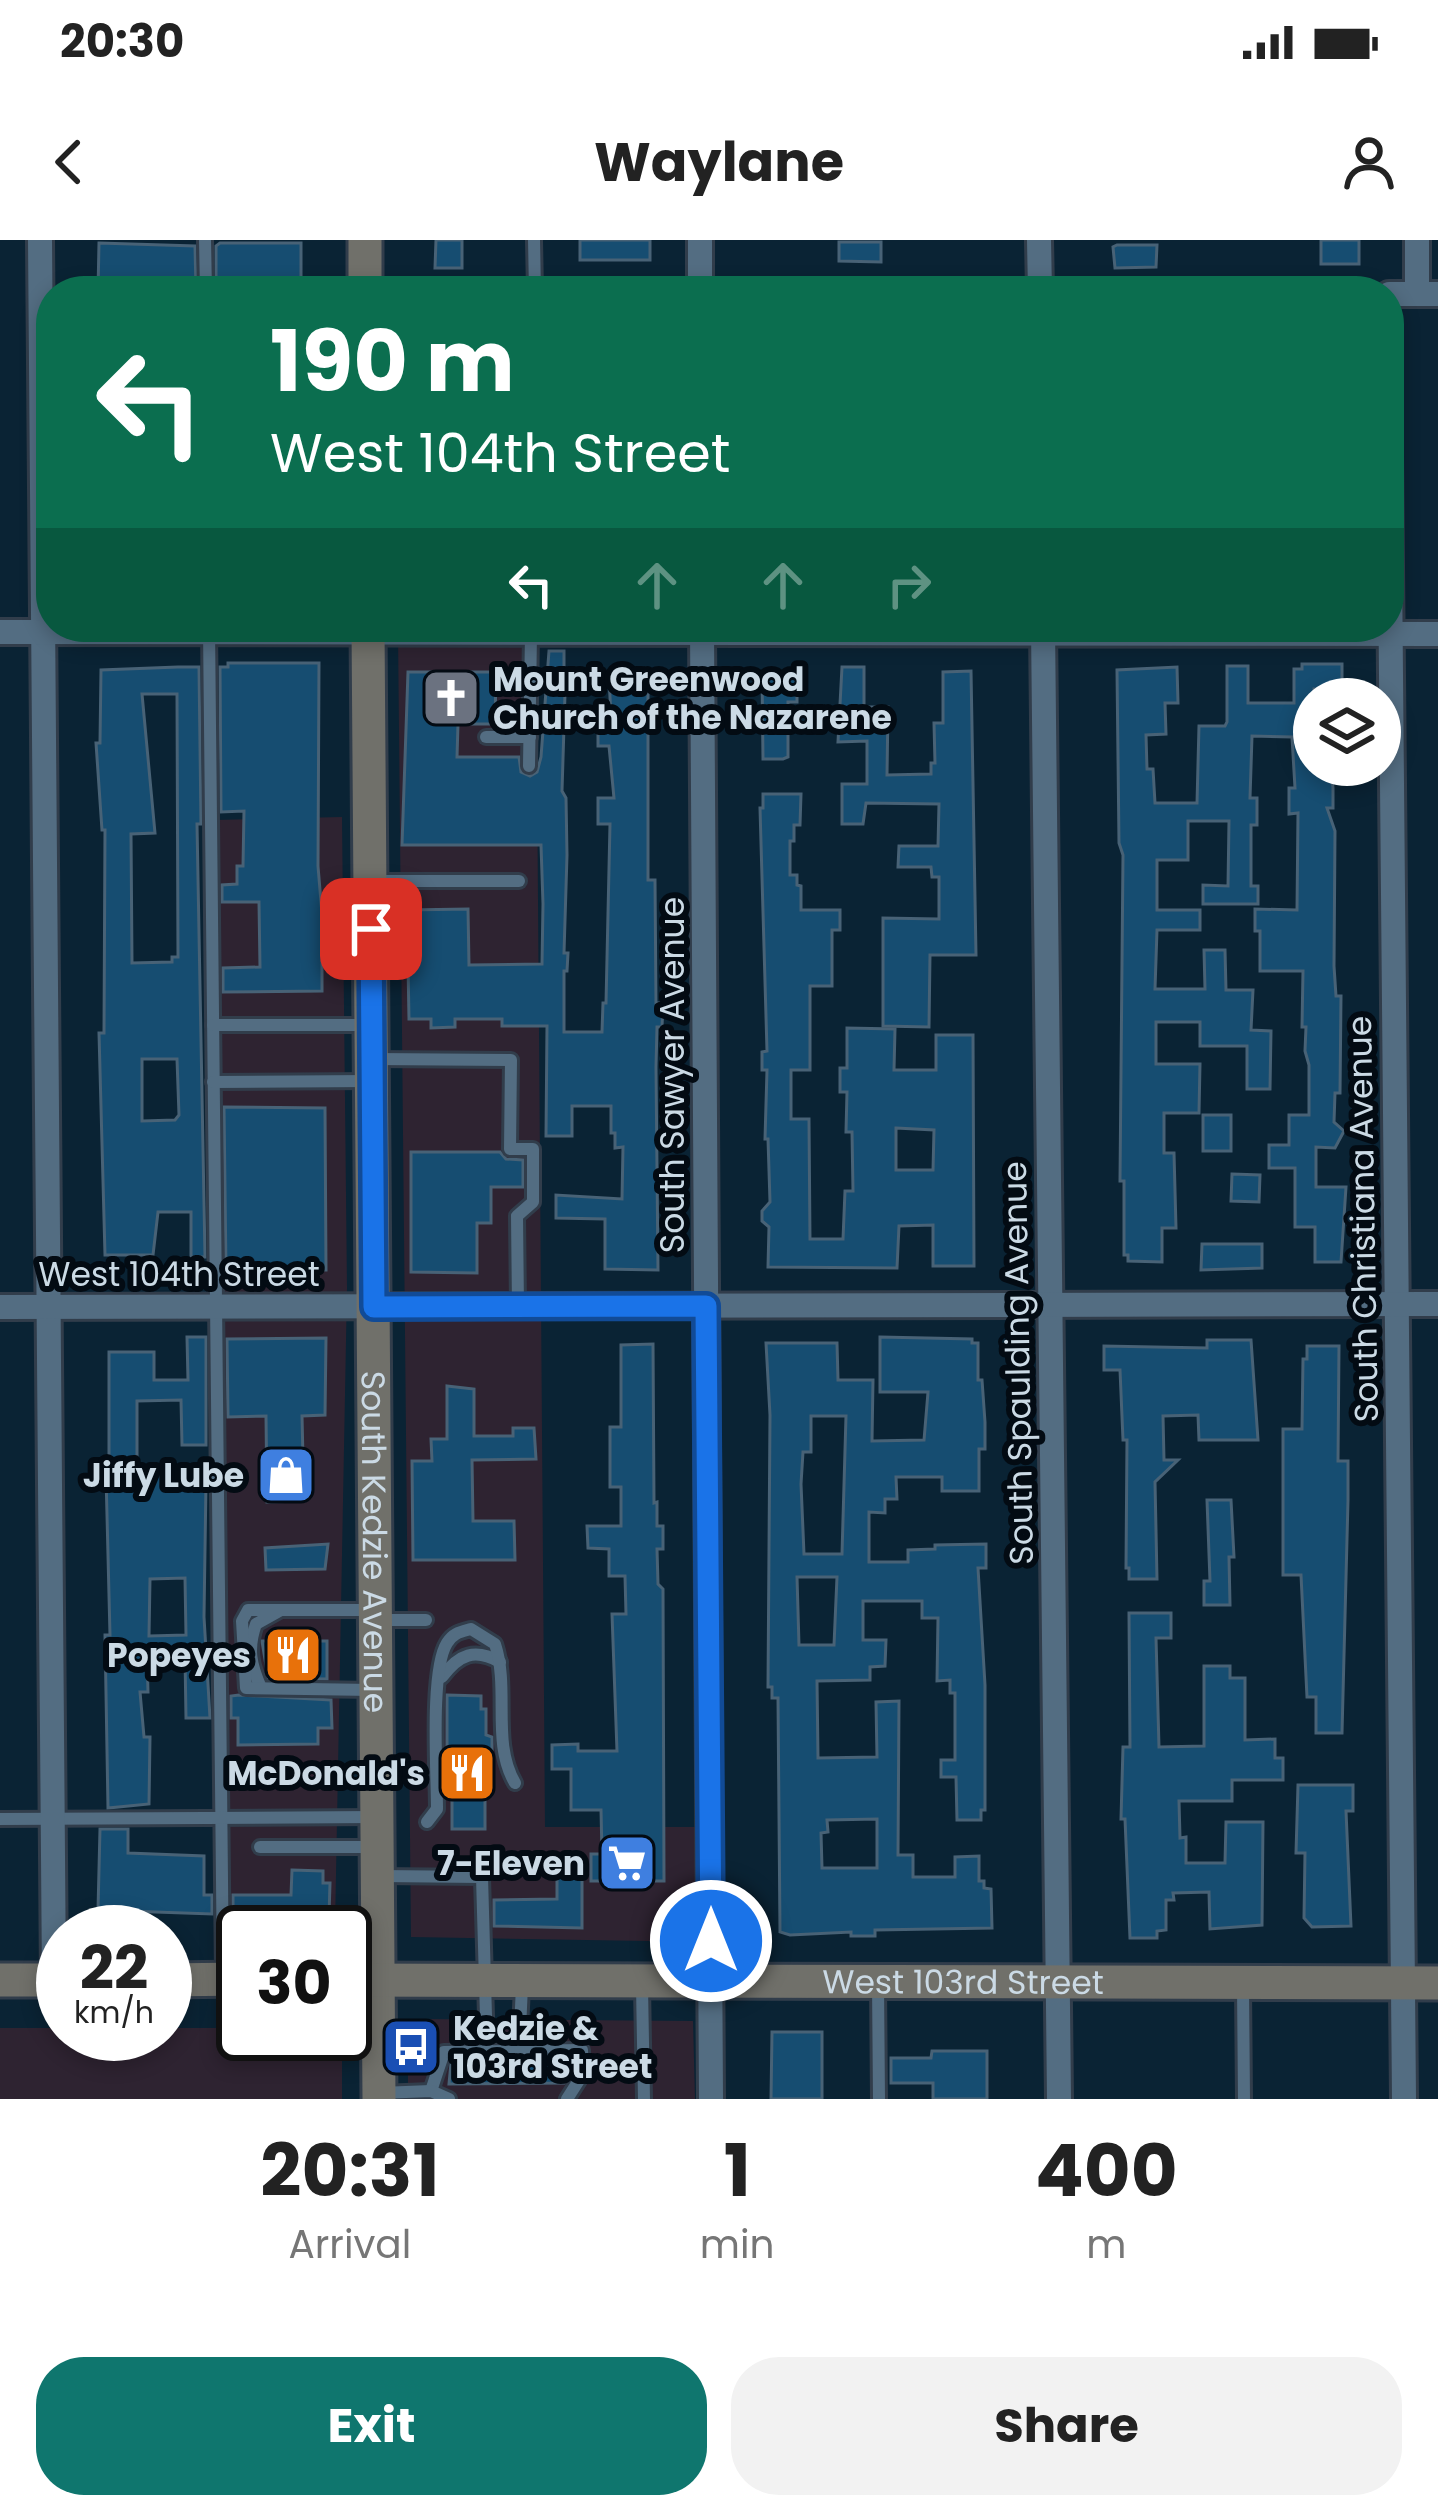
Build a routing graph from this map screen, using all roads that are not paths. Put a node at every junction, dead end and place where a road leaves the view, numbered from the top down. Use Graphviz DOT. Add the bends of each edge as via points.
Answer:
graph roads {
  1 [pos="40,240"];
  2 [pos="205,240"];
  3 [pos="364,240"];
  4 [pos="534,240"];
  5 [pos="700,240"];
  6 [pos="1040,240"];
  7 [pos="1417,240"];
  8 [pos="40,276"];
  9 [pos="206,276"];
  10 [pos="365,276"];
  11 [pos="535,276"];
  12 [pos="700,276"];
  13 [pos="1040,276"];
  14 [pos="1427,294"];
  15 [pos="0,632"];
  16 [pos="36,632"];
  17 [pos="1404,634"];
  18 [pos="1438,634"];
  19 [pos="43,642"];
  20 [pos="209,642"];
  21 [pos="368,642"];
  22 [pos="535,642"];
  23 [pos="702,642"];
  24 [pos="1043,642"];
  25 [pos="1391,642"];
  26 [pos="486,737"];
  27 [pos="530,737"];
  28 [pos="529,766"];
  29 [pos="370,881"];
  30 [pos="519,881"];
  31 [pos="213,1025"];
  32 [pos="372,1055"];
  33 [pos="213,1082"];
  34 [pos="1397,1304"];
  35 [pos="1438,1304"];
  36 [pos="1051,1305"];
  37 [pos="518,1306"];
  38 [pos="706,1306"];
  39 [pos="0,1307"];
  40 [pos="49,1307"];
  41 [pos="215,1307"];
  42 [pos="374,1307"];
  43 [pos="377,1615"];
  44 [pos="426,1620"];
  45 [pos="501,1662"];
  46 [pos="440,1680"];
  47 [pos="377,1690"];
  48 [pos="515,1783"];
  49 [pos="0,1820"];
  50 [pos="53,1820"];
  51 [pos="221,1820"];
  52 [pos="428,1822"];
  53 [pos="260,1847"];
  54 [pos="378,1847"];
  55 [pos="56,1905"];
  56 [pos="227,1905"];
  57 [pos="371,1905"];
  58 [pos="0,1980"];
  59 [pos="36,1980"];
  60 [pos="372,1980"];
  61 [pos="484,1981"];
  62 [pos="522,1981"];
  63 [pos="642,1981"];
  64 [pos="711,1981"];
  65 [pos="878,1982"];
  66 [pos="1058,1982"];
  67 [pos="1243,1983"];
  68 [pos="1403,1983"];
  69 [pos="1438,1983"];
  70 [pos="372,2048"];
  71 [pos="487,2051"];
  72 [pos="519,2051"];
  73 [pos="431,2091"];
  74 [pos="379,2096"];
  75 [pos="449,2099"];
  76 [pos="567,2099"];
  77 [pos="644,2099"];
  78 [pos="711,2099"];
  79 [pos="879,2099"];
  80 [pos="1059,2099"];
  81 [pos="1244,2099"];
  82 [pos="1404,2099"];
  1 -- 8 [label="street"];
  2 -- 9 [label="lane"];
  3 -- 10 [label="main road"];
  4 -- 11 [label="lane"];
  5 -- 12 [label="street"];
  6 -- 13 [label="street"];
  7 -- 14 [label="street"];
  15 -- 16 [label="street"];
  17 -- 18 [label="street"];
  19 -- 40 [label="street"];
  20 -- 31 [label="lane"];
  21 -- 29 [label="main road, South Kedzie Avenue"];
  22 -- 27 [label="lane"];
  23 -- 38 [label="street, South Sawyer Avenue"];
  24 -- 36 [label="street, South Spaulding Avenue"];
  25 -- 34 [label="street, South Christiana Avenue"];
  26 -- 27 [label="lane"];
  27 -- 28 [label="lane"];
  29 -- 30 [label="lane"];
  29 -- 32 [label="main road, South Kedzie Avenue"];
  31 -- 32 [label="lane"];
  31 -- 33 [label="lane"];
  32 -- 33 [label="lane"];
  32 -- 37 [label="lane" via="511,1060 510,1149 533,1149 533,1202 517,1216"];
  32 -- 42 [label="main road, South Kedzie Avenue"];
  33 -- 41 [label="lane"];
  34 -- 35 [label="street, West 104th Street"];
  34 -- 36 [label="street, West 104th Street"];
  34 -- 68 [label="street, South Christiana Avenue"];
  36 -- 38 [label="street, West 104th Street"];
  36 -- 66 [label="street, South Spaulding Avenue"];
  37 -- 38 [label="street, West 104th Street"];
  37 -- 42 [label="street, West 104th Street"];
  38 -- 64 [label="street, South Sawyer Avenue"];
  39 -- 40 [label="street, West 104th Street"];
  40 -- 41 [label="street, West 104th Street"];
  40 -- 50 [label="street"];
  41 -- 42 [label="street, West 104th Street"];
  41 -- 51 [label="lane"];
  42 -- 43 [label="main road, South Kedzie Avenue"];
  43 -- 44 [label="lane"];
  43 -- 47 [label="main road, South Kedzie Avenue"];
  43 -- 47 [label="lane" via="282,1610 256,1624 249,1661 261,1688"];
  45 -- 46 [label="lane" via="467,1654"];
  45 -- 46 [label="lane" via="496,1644 471,1629 454,1634 443,1648"];
  45 -- 48 [label="lane" via="502,1761"];
  46 -- 52 [label="lane" via="437,1809"];
  47 -- 54 [label="main road, South Kedzie Avenue"];
  49 -- 50 [label="lane"];
  50 -- 51 [label="lane"];
  50 -- 55 [label="street"];
  51 -- 54 [label="lane"];
  51 -- 56 [label="lane"];
  53 -- 54 [label="lane"];
  54 -- 57 [label="main road, South Kedzie Avenue"];
  54 -- 61 [label="lane" via="482,1877"];
  58 -- 59 [label="main road"];
  60 -- 61 [label="main road, West 103rd Street"];
  61 -- 62 [label="main road, West 103rd Street"];
  61 -- 71 [label="lane"];
  62 -- 63 [label="main road, West 103rd Street"];
  62 -- 72 [label="lane"];
  63 -- 64 [label="main road, West 103rd Street"];
  63 -- 77 [label="lane"];
  64 -- 65 [label="main road, West 103rd Street"];
  64 -- 78 [label="street, South Sawyer Avenue"];
  65 -- 66 [label="main road, West 103rd Street"];
  65 -- 79 [label="lane"];
  66 -- 67 [label="main road, West 103rd Street"];
  66 -- 80 [label="street, South Spaulding Avenue"];
  67 -- 68 [label="main road, West 103rd Street"];
  67 -- 81 [label="lane"];
  68 -- 69 [label="main road, West 103rd Street"];
  68 -- 82 [label="street, South Christiana Avenue"];
  70 -- 74 [label="main road, South Kedzie Avenue"];
  71 -- 72 [label="lane"];
  71 -- 73 [label="lane" via="444,2052"];
  72 -- 76 [label="lane" via="581,2050 583,2074"];
  73 -- 74 [label="lane"];
  73 -- 75 [label="lane"];
}
